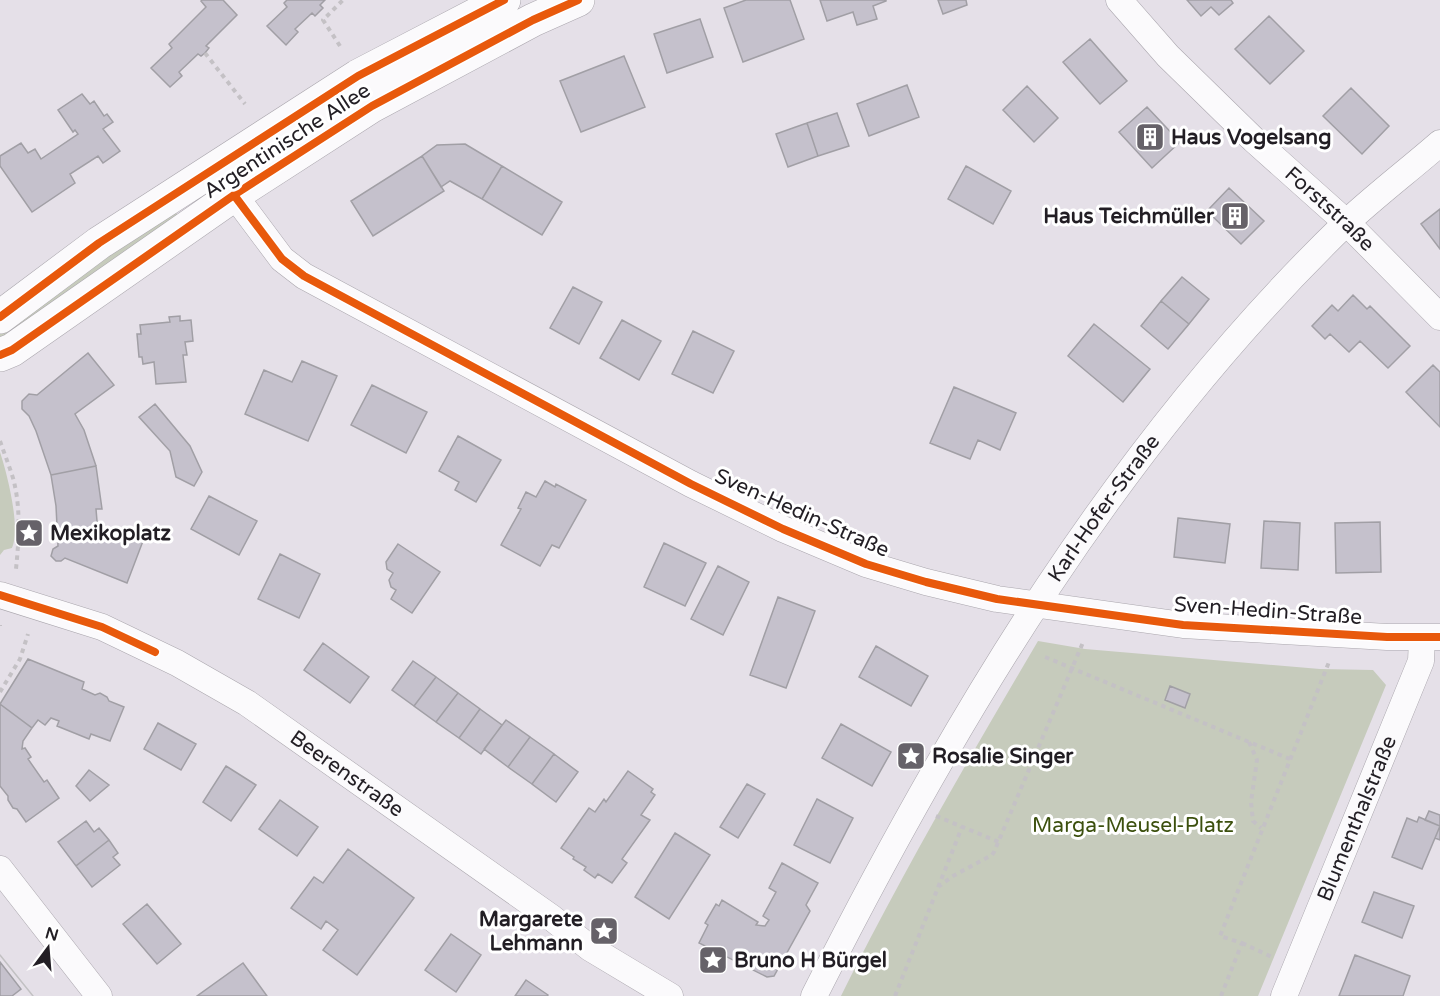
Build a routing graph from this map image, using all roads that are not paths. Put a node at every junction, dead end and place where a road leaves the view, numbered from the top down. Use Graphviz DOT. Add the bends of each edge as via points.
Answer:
graph roads {
  1 [pos="504,0"];
  2 [pos="578,0"];
  3 [pos="1119,0"];
  4 [pos="1440,143"];
  5 [pos="214,167"];
  6 [pos="234,195"];
  7 [pos="1347,223"];
  8 [pos="0,317"];
  9 [pos="1440,317"];
  10 [pos="0,355"];
  11 [pos="0,595"];
  12 [pos="1035,605"];
  13 [pos="1431,638"];
  14 [pos="0,869"];
  15 [pos="99,996"];
  16 [pos="670,996"];
  17 [pos="814,996"];
  18 [pos="1284,996"];
  1 -- 5 [label="main road, Argentinische Allee" via="358,76"];
  2 -- 6 [label="main road, Argentinische Allee" via="372,106"];
  3 -- 7 [label="street, Forststraße" via="1168,56"];
  4 -- 7 [label="street, Karl-Hofer-Straße"];
  5 -- 6 [label="street, Sven-Hedin-Straße"];
  5 -- 8 [label="main road, Argentinische Allee" via="99,243"];
  6 -- 10 [label="main road, Argentinische Allee"];
  6 -- 12 [label="street, Sven-Hedin-Straße" via="282,259 304,276 691,484 866,564 946,587"];
  7 -- 9 [label="street, Forststraße"];
  7 -- 12 [label="street, Karl-Hofer-Straße" via="1262,312 1177,410"];
  11 -- 16 [label="street, Beerenstraße" via="102,627 247,703 590,948"];
  12 -- 13 [label="street, Sven-Hedin-Straße" via="1183,625"];
  12 -- 17 [label="street, Karl-Hofer-Straße" via="913,806"];
  13 -- 18 [label="street, Blumenthalstraße"];
  14 -- 15 [label="street"];
}
